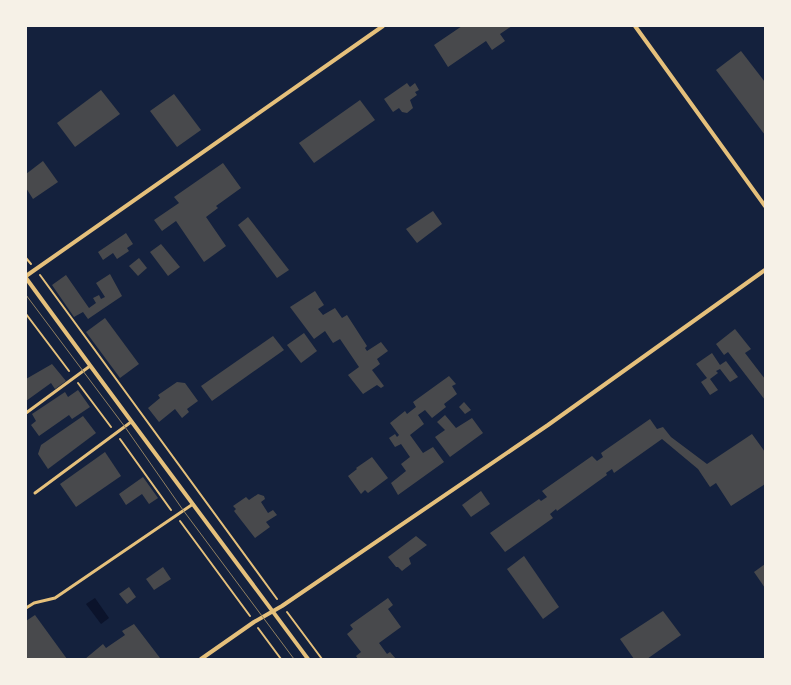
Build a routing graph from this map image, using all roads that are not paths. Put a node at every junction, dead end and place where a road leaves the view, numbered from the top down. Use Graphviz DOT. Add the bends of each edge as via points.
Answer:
graph roads {
  1 [pos="383,26"];
  2 [pos="635,26"];
  3 [pos="765,206"];
  4 [pos="765,270"];
  5 [pos="26,277"];
  6 [pos="90,366"];
  7 [pos="26,413"];
  8 [pos="131,422"];
  9 [pos="34,493"];
  10 [pos="194,504"];
  11 [pos="26,608"];
  12 [pos="273,612"];
  13 [pos="201,659"];
  14 [pos="308,659"];
  1 -- 5 [label="street"];
  2 -- 3 [label="street"];
  4 -- 12 [label="street" via="548,425"];
  5 -- 6 [label="street"];
  6 -- 7 [label="lane"];
  6 -- 8 [label="street"];
  8 -- 9 [label="lane"];
  8 -- 10 [label="street"];
  10 -- 11 [label="lane" via="55,598 34,603"];
  10 -- 12 [label="street"];
  12 -- 13 [label="street" via="254,622"];
  12 -- 14 [label="street"];
}
